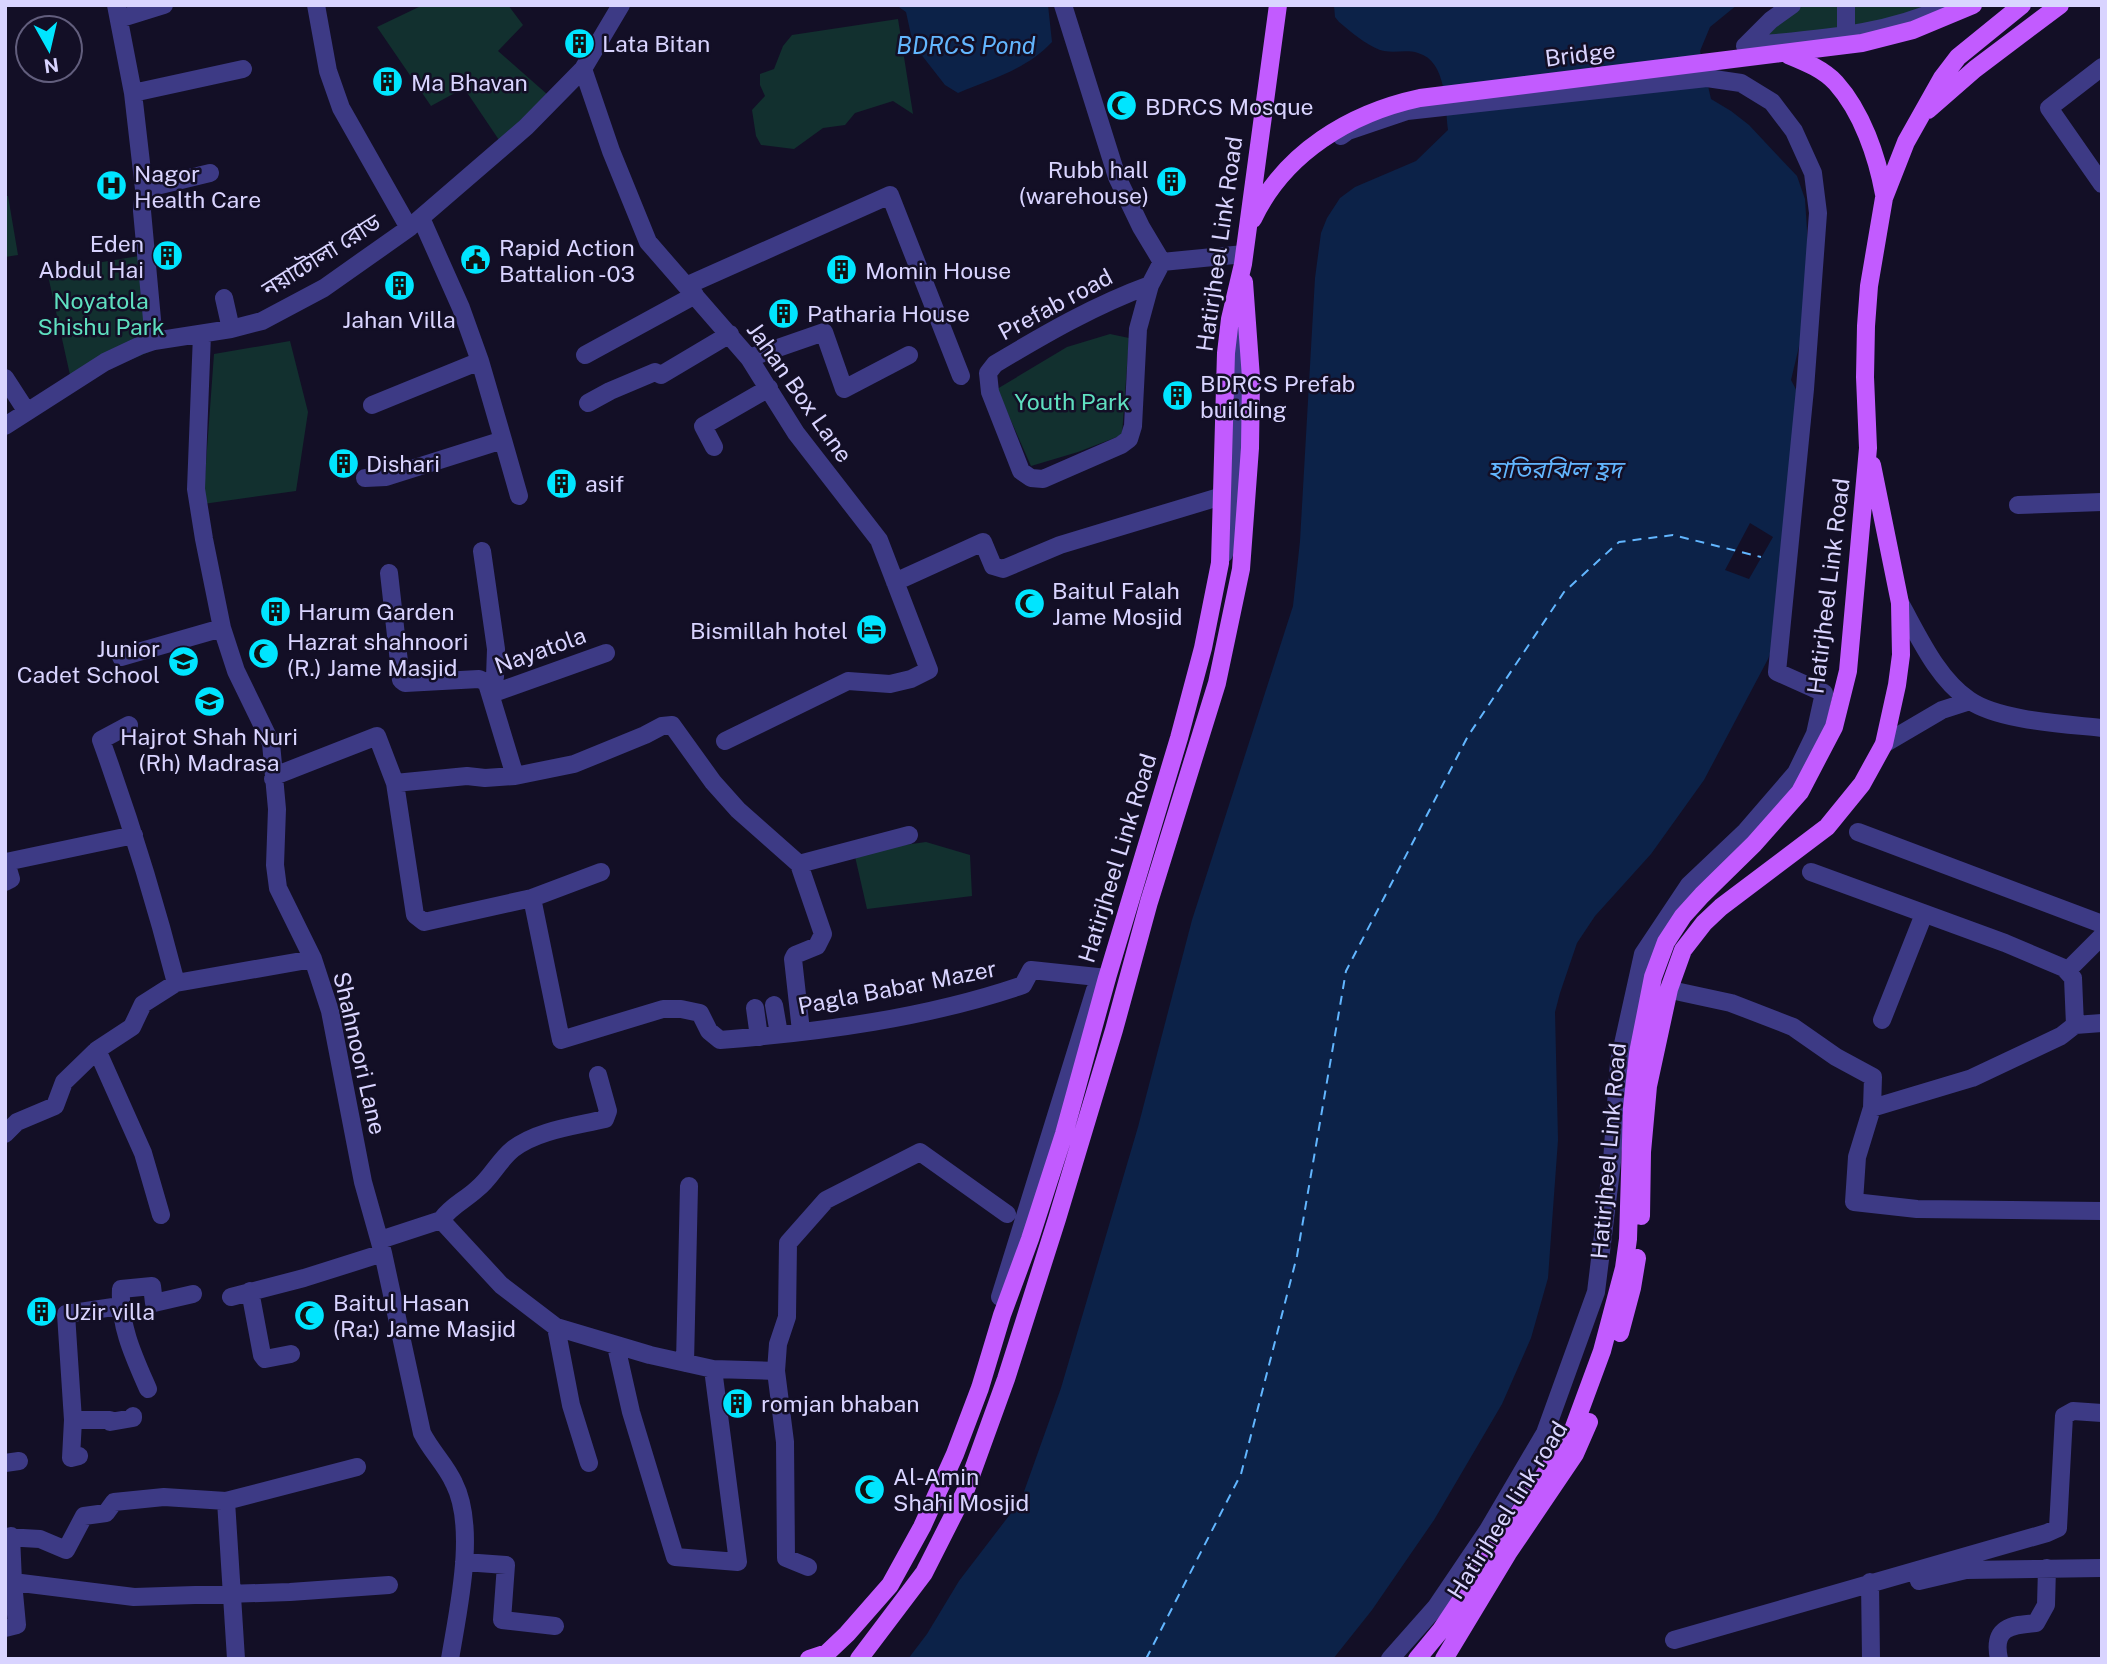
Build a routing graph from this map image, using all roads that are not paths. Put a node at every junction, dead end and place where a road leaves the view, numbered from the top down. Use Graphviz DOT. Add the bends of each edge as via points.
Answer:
graph roads {
  1 [pos="164,5"];
  2 [pos="316,5"];
  3 [pos="621,5"];
  4 [pos="1063,5"];
  5 [pos="1278,5"];
  6 [pos="1792,5"];
  7 [pos="1846,5"];
  8 [pos="1973,5"];
  9 [pos="2022,5"];
  10 [pos="2060,5"];
  11 [pos="1947,6"];
  12 [pos="1916,11"];
  13 [pos="117,12"];
  14 [pos="1846,36"];
  15 [pos="1784,54"];
  16 [pos="2102,67"];
  17 [pos="243,69"];
  18 [pos="583,69"];
  19 [pos="133,93"];
  20 [pos="1420,98"];
  21 [pos="1922,114"];
  22 [pos="210,173"];
  23 [pos="2102,184"];
  24 [pos="144,189"];
  25 [pos="1884,198"];
  26 [pos="415,223"];
  27 [pos="1247,232"];
  28 [pos="1243,259"];
  29 [pos="1162,262"];
  30 [pos="1150,285"];
  31 [pos="692,290"];
  32 [pos="224,298"];
  33 [pos="231,329"];
  34 [pos="202,334"];
  35 [pos="730,334"];
  36 [pos="154,341"];
  37 [pos="584,355"];
  38 [pos="909,355"];
  39 [pos="749,358"];
  40 [pos="480,361"];
  41 [pos="961,376"];
  42 [pos="5,378"];
  43 [pos="769,388"];
  44 [pos="588,403"];
  45 [pos="372,405"];
  46 [pos="27,412"];
  47 [pos="5,426"];
  48 [pos="503,440"];
  49 [pos="714,447"];
  50 [pos="1868,448"];
  51 [pos="365,478"];
  52 [pos="519,496"];
  53 [pos="1222,496"];
  54 [pos="2102,502"];
  55 [pos="2018,505"];
  56 [pos="482,551"];
  57 [pos="388,573"];
  58 [pos="895,582"];
  59 [pos="1900,603"];
  60 [pos="222,628"];
  61 [pos="606,653"];
  62 [pos="121,657"];
  63 [pos="490,690"];
  64 [pos="1970,701"];
  65 [pos="129,725"];
  66 [pos="2102,728"];
  67 [pos="725,741"];
  68 [pos="1884,744"];
  69 [pos="515,776"];
  70 [pos="273,779"];
  71 [pos="395,783"];
  72 [pos="1858,832"];
  73 [pos="134,835"];
  74 [pos="909,835"];
  75 [pos="799,864"];
  76 [pos="1811,872"];
  77 [pos="601,873"];
  78 [pos="5,882"];
  79 [pos="531,898"];
  80 [pos="1924,914"];
  81 [pos="2102,924"];
  82 [pos="2102,936"];
  83 [pos="313,959"];
  84 [pos="2067,971"];
  85 [pos="1107,978"];
  86 [pos="176,983"];
  87 [pos="1680,992"];
  88 [pos="774,1005"];
  89 [pos="755,1008"];
  90 [pos="1882,1020"];
  91 [pos="2102,1023"];
  92 [pos="2075,1025"];
  93 [pos="1651,1030"];
  94 [pos="801,1031"];
  95 [pos="779,1034"];
  96 [pos="759,1037"];
  97 [pos="97,1050"];
  98 [pos="598,1075"];
  99 [pos="1872,1108"];
  100 [pos="5,1134"];
  101 [pos="689,1186"];
  102 [pos="2102,1211"];
  103 [pos="1007,1214"];
  104 [pos="161,1215"];
  105 [pos="441,1220"];
  106 [pos="382,1246"];
  107 [pos="1636,1261"];
  108 [pos="250,1290"];
  109 [pos="193,1294"];
  110 [pos="231,1297"];
  111 [pos="120,1306"];
  112 [pos="556,1327"];
  113 [pos="616,1346"];
  114 [pos="291,1354"];
  115 [pos="685,1363"];
  116 [pos="713,1369"];
  117 [pos="776,1371"];
  118 [pos="148,1389"];
  119 [pos="2102,1413"];
  120 [pos="133,1416"];
  121 [pos="73,1420"];
  122 [pos="79,1456"];
  123 [pos="589,1463"];
  124 [pos="357,1467"];
  125 [pos="226,1501"];
  126 [pos="8,1537"];
  127 [pos="464,1562"];
  128 [pos="808,1567"];
  129 [pos="2102,1567"];
  130 [pos="2047,1568"];
  131 [pos="1919,1581"];
  132 [pos="13,1582"];
  133 [pos="1870,1582"];
  134 [pos="390,1585"];
  135 [pos="232,1594"];
  136 [pos="555,1626"];
  137 [pos="5,1628"];
  138 [pos="1674,1640"];
  139 [pos="821,1657"];
  140 [pos="236,1659"];
  141 [pos="450,1659"];
  142 [pos="859,1659"];
  143 [pos="1390,1659"];
  144 [pos="1417,1659"];
  145 [pos="1444,1659"];
  146 [pos="1871,1659"];
  147 [pos="1999,1659"];
  1 -- 13 [label="street"];
  2 -- 26 [label="street" via="328,71 341,108"];
  3 -- 18 [label="street, নয়াটোলা রোড"];
  4 -- 29 [label="street" via="1117,177"];
  5 -- 27 [label="main road, Hatirjheel Link Road"];
  6 -- 14 [label="street" via="1745,46"];
  7 -- 14 [label="street"];
  8 -- 15 [label="main road" via="1894,36"];
  9 -- 21 [label="main road, Hatirjheel Link Road" via="1958,57"];
  10 -- 21 [label="main road"];
  11 -- 12 [label="street"];
  12 -- 14 [label="street"];
  13 -- 19 [label="street"];
  15 -- 20 [label="main road, Bridge"];
  15 -- 25 [label="main road, Hatirjheel Link Road" via="1825,73 1851,103 1874,156"];
  16 -- 23 [label="street" via="2049,108"];
  17 -- 19 [label="street"];
  18 -- 26 [label="street, নয়াটোলা রোড" via="526,127"];
  18 -- 31 [label="street, Jahan Box Lane" via="648,242"];
  19 -- 24 [label="street"];
  20 -- 27 [label="main road, Hatirjheel link road" via="1397,103 1321,139 1274,183"];
  21 -- 25 [label="main road, Hatirjheel Link Road"];
  22 -- 24 [label="street"];
  24 -- 36 [label="street"];
  25 -- 50 [label="main road, Hatirjheel Link Road" via="1866,326"];
  26 -- 33 [label="street, নয়াটোলা রোড" via="313,294 262,321"];
  26 -- 40 [label="street" via="461,308"];
  27 -- 28 [label="main road, Hatirjheel Link Road"];
  28 -- 29 [label="street"];
  28 -- 53 [label="main road, Hatirjheel Link Road" via="1226,353"];
  28 -- 142 [label="main road" via="1251,378 1250,448 1241,569 1217,683 1053,1231 965,1492 924,1573"];
  29 -- 30 [label="street, Prefab road"];
  30 -- 30 [label="street, Prefab road" via="1070,320 995,364 988,373 990,392 1021,471 1031,478 1043,479 1129,439 1138,330"];
  31 -- 35 [label="street, Jahan Box Lane"];
  31 -- 37 [label="street"];
  31 -- 41 [label="street" via="890,195"];
  32 -- 33 [label="street"];
  33 -- 34 [label="street, নয়াটোলা রোড"];
  34 -- 36 [label="street, নয়াটোলা রোড"];
  34 -- 60 [label="street, Shahnoori Lane" via="196,489"];
  35 -- 39 [label="street, Jahan Box Lane"];
  35 -- 44 [label="street" via="661,375 655,372"];
  36 -- 46 [label="street, নয়াটোলা রোড" via="105,362"];
  38 -- 39 [label="street" via="844,389 824,332"];
  39 -- 43 [label="street, Jahan Box Lane"];
  40 -- 45 [label="street"];
  40 -- 48 [label="street"];
  42 -- 46 [label="street"];
  43 -- 49 [label="street" via="703,426"];
  43 -- 58 [label="street, Jahan Box Lane" via="796,433 879,540"];
  46 -- 47 [label="street, নয়াটোলা রোড"];
  48 -- 51 [label="street" via="386,477"];
  48 -- 52 [label="street"];
  50 -- 59 [label="main road, Hatirjheel Link Road"];
  50 -- 93 [label="main road, Hatirjheel Link Road" via="1847,671 1834,727 1800,792 1702,895 1666,942 1653,977"];
  53 -- 58 [label="street" via="1060,545 1003,569 993,566 983,542"];
  53 -- 85 [label="main road, Hatirjheel Link Road" via="1220,563 1203,648"];
  54 -- 55 [label="street"];
  56 -- 63 [label="street" via="496,649"];
  57 -- 63 [label="street" via="399,675 405,682 479,679"];
  58 -- 67 [label="street, Jahan Box Lane" via="929,670 890,684 848,681"];
  59 -- 64 [label="street" via="1944,677"];
  59 -- 68 [label="main road, Hatirjheel Link Road" via="1897,685"];
  60 -- 62 [label="street"];
  60 -- 70 [label="street, Shahnoori Lane" via="236,671 271,743"];
  61 -- 63 [label="street, Nayatola"];
  63 -- 69 [label="street"];
  64 -- 66 [label="street" via="2018,716"];
  64 -- 68 [label="street" via="1942,710"];
  65 -- 73 [label="street" via="102,740"];
  68 -- 93 [label="main road, Hatirjheel Link Road" via="1862,784 1827,827 1721,907 1691,938"];
  69 -- 71 [label="street"];
  69 -- 75 [label="street" via="574,764 672,725 738,810"];
  70 -- 71 [label="street" via="377,736"];
  70 -- 83 [label="street, Shahnoori Lane" via="278,888"];
  71 -- 79 [label="street" via="419,920"];
  72 -- 81 [label="street"];
  73 -- 78 [label="street" via="6,862 11,879"];
  73 -- 86 [label="street"];
  74 -- 75 [label="street"];
  75 -- 94 [label="street" via="823,934 817,946 793,959"];
  76 -- 80 [label="street"];
  77 -- 79 [label="street"];
  79 -- 96 [label="street, Pagla Babar Mazer" via="561,1040 663,1009 700,1013 720,1040"];
  80 -- 84 [label="street"];
  80 -- 90 [label="street"];
  82 -- 84 [label="street"];
  83 -- 86 [label="street"];
  83 -- 106 [label="street, Shahnoori Lane" via="330,1011 363,1182"];
  84 -- 92 [label="street" via="2073,978"];
  85 -- 94 [label="street, Pagla Babar Mazer" via="1031,970 1023,985 979,1000"];
  85 -- 139 [label="main road, Hatirjheel Link Road" via="1064,1134 955,1454 890,1586"];
  86 -- 97 [label="street" via="143,1004 132,1027"];
  87 -- 99 [label="street" via="1731,1003 1793,1027 1873,1076"];
  88 -- 95 [label="street"];
  89 -- 96 [label="street"];
  91 -- 92 [label="street"];
  92 -- 99 [label="street" via="1972,1078"];
  93 -- 107 [label="main road, Hatirjheel Link Road"];
  93 -- 144 [label="main road, Hatirjheel Link Road" via="1632,1108 1624,1268 1584,1404 1560,1452"];
  94 -- 95 [label="street, Pagla Babar Mazer"];
  95 -- 96 [label="street, Pagla Babar Mazer"];
  97 -- 100 [label="street" via="64,1082 55,1107 17,1122"];
  97 -- 104 [label="street" via="143,1153"];
  98 -- 105 [label="street" via="608,1111 605,1119 540,1135 514,1149 476,1191 451,1207"];
  99 -- 102 [label="street" via="1857,1157 1854,1202 1917,1209"];
  101 -- 115 [label="street"];
  103 -- 117 [label="street" via="920,1152 826,1200 788,1243 787,1317"];
  105 -- 106 [label="street"];
  105 -- 112 [label="street" via="501,1285"];
  106 -- 108 [label="street" via="304,1278"];
  106 -- 127 [label="street, Shahnoori Lane" via="422,1433 454,1482 464,1510"];
  107 -- 145 [label="main road, Hatirjheel link road" via="1615,1350 1584,1436"];
  108 -- 110 [label="street"];
  108 -- 114 [label="street" via="262,1355 265,1359"];
  109 -- 111 [label="street" via="154,1303 152,1286 121,1289"];
  111 -- 118 [label="street" via="129,1346"];
  111 -- 121 [label="street" via="66,1314"];
  112 -- 113 [label="street"];
  112 -- 123 [label="street" via="570,1405"];
  113 -- 115 [label="street"];
  113 -- 116 [label="street" via="675,1557 738,1562"];
  115 -- 116 [label="street"];
  116 -- 117 [label="street"];
  117 -- 128 [label="street" via="785,1442 786,1558"];
  119 -- 133 [label="street" via="2073,1411 2064,1416 2058,1528"];
  120 -- 121 [label="street" via="110,1422"];
  121 -- 122 [label="street" via="71,1458"];
  124 -- 125 [label="street"];
  125 -- 126 [label="street" via="164,1497 114,1502 106,1513 84,1516 66,1550 40,1539"];
  125 -- 135 [label="street"];
  126 -- 132 [label="street"];
  127 -- 136 [label="street" via="506,1565 502,1620"];
  127 -- 141 [label="street, Shahnoori Lane"];
  129 -- 130 [label="street"];
  130 -- 131 [label="street" via="1966,1570"];
  130 -- 147 [label="street" via="2046,1605 2036,1623 2013,1625 2002,1633"];
  132 -- 135 [label="street" via="134,1597"];
  132 -- 137 [label="street" via="17,1625"];
  133 -- 138 [label="street"];
  133 -- 146 [label="street"];
  134 -- 135 [label="street"];
  135 -- 140 [label="street"];
  139 -- 143 [label="street" via="839,1647 880,1597 947,1454 1042,1167 1211,611 1234,510 1242,367 1236,308 1242,251 1252,213 1310,157 1348,131 1407,111 1707,78 1741,83 1772,102 1794,131 1813,173 1818,213 1777,672 1824,693 1815,734 1797,772 1746,831 1689,885 1643,954 1619,1062 1596,1292 1545,1433 1436,1607"];
}
